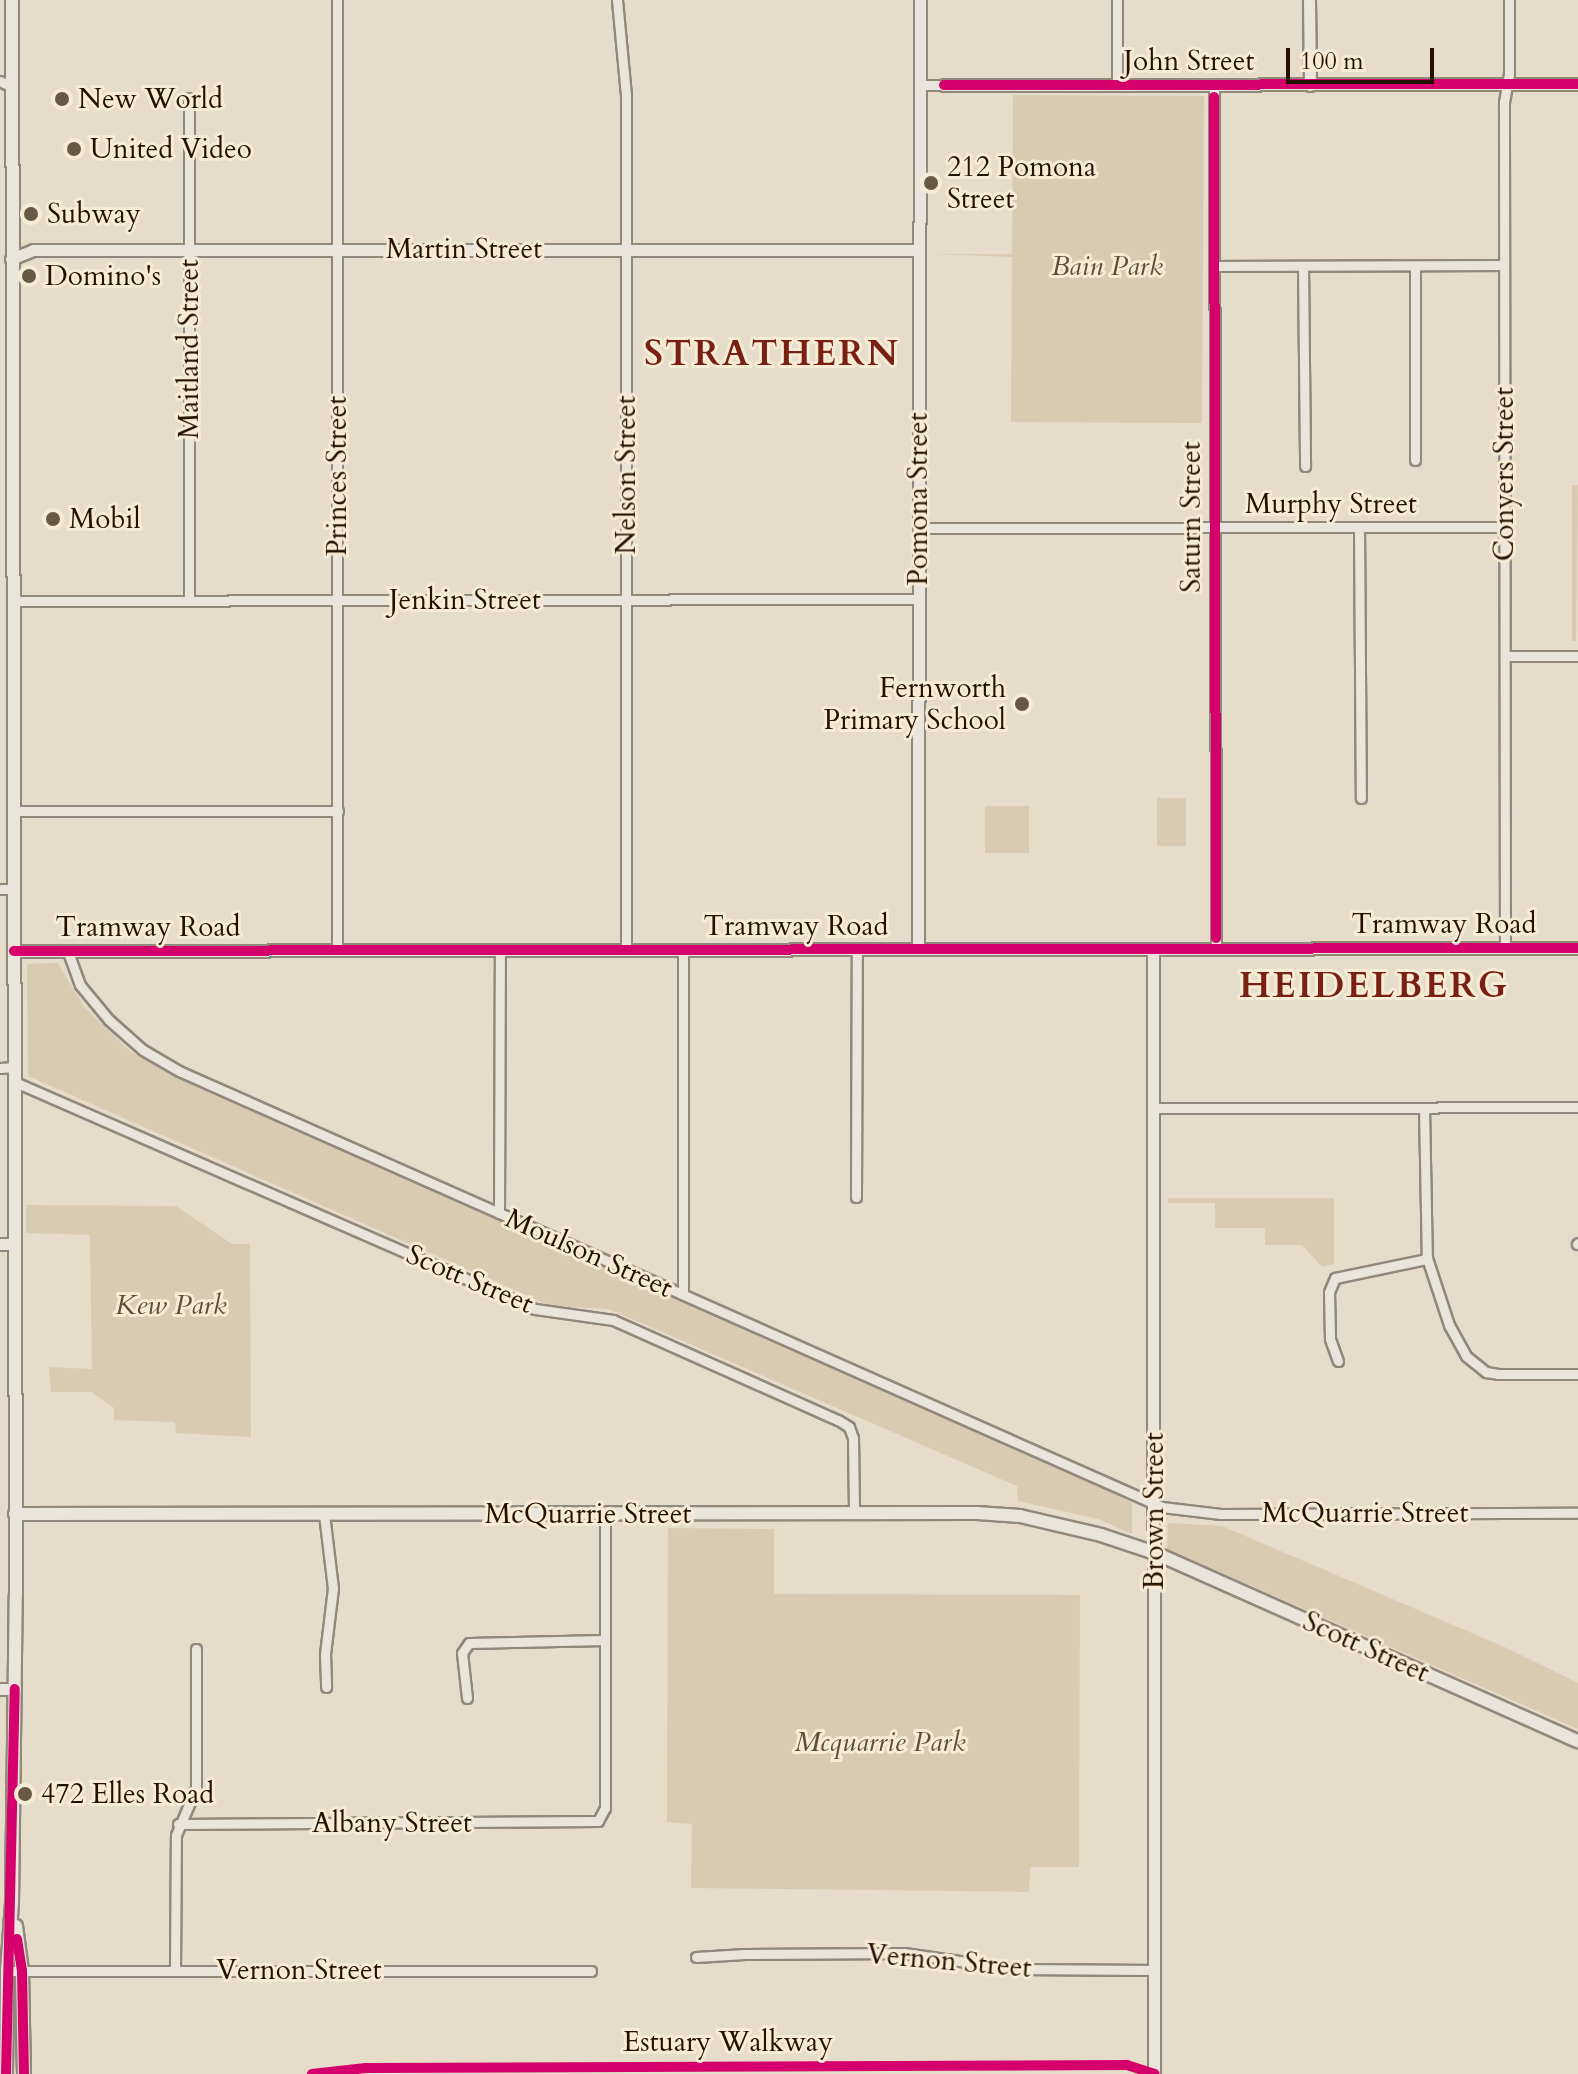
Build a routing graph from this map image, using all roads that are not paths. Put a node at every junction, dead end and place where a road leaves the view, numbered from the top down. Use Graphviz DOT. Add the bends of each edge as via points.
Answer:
graph roads {
  1 [pos="12,0"];
  2 [pos="337,0"];
  3 [pos="617,0"];
  4 [pos="920,0"];
  5 [pos="1117,0"];
  6 [pos="1309,0"];
  7 [pos="1509,0"];
  8 [pos="13,55"];
  9 [pos="0,63"];
  10 [pos="6,84"];
  11 [pos="1214,84"];
  12 [pos="1507,84"];
  13 [pos="1578,84"];
  14 [pos="920,85"];
  15 [pos="944,85"];
  16 [pos="1117,85"];
  17 [pos="1310,85"];
  18 [pos="189,98"];
  19 [pos="337,249"];
  20 [pos="626,249"];
  21 [pos="189,250"];
  22 [pos="918,250"];
  23 [pos="6,261"];
  24 [pos="1504,265"];
  25 [pos="1215,266"];
  26 [pos="1303,266"];
  27 [pos="1415,266"];
  28 [pos="6,407"];
  29 [pos="1415,460"];
  30 [pos="1305,466"];
  31 [pos="1215,527"];
  32 [pos="1359,527"];
  33 [pos="1505,527"];
  34 [pos="918,528"];
  35 [pos="6,550"];
  36 [pos="918,599"];
  37 [pos="189,600"];
  38 [pos="337,600"];
  39 [pos="626,600"];
  40 [pos="12,601"];
  41 [pos="1505,656"];
  42 [pos="1578,656"];
  43 [pos="6,711"];
  44 [pos="1361,798"];
  45 [pos="12,811"];
  46 [pos="338,811"];
  47 [pos="6,889"];
  48 [pos="1505,948"];
  49 [pos="1578,948"];
  50 [pos="918,949"];
  51 [pos="1153,949"];
  52 [pos="1216,949"];
  53 [pos="857,950"];
  54 [pos="14,951"];
  55 [pos="337,951"];
  56 [pos="500,951"];
  57 [pos="626,951"];
  58 [pos="683,951"];
  59 [pos="68,952"];
  60 [pos="15,1067"];
  61 [pos="0,1068"];
  62 [pos="15,1082"];
  63 [pos="1578,1107"];
  64 [pos="1154,1108"];
  65 [pos="1424,1108"];
  66 [pos="856,1197"];
  67 [pos="499,1213"];
  68 [pos="0,1244"];
  69 [pos="15,1244"];
  70 [pos="1427,1259"];
  71 [pos="683,1294"];
  72 [pos="1338,1361"];
  73 [pos="1578,1374"];
  74 [pos="1154,1503"];
  75 [pos="1578,1513"];
  76 [pos="15,1514"];
  77 [pos="324,1514"];
  78 [pos="605,1514"];
  79 [pos="854,1514"];
  80 [pos="1155,1553"];
  81 [pos="604,1640"];
  82 [pos="196,1649"];
  83 [pos="326,1687"];
  84 [pos="0,1689"];
  85 [pos="15,1689"];
  86 [pos="467,1698"];
  87 [pos="1578,1741"];
  88 [pos="178,1824"];
  89 [pos="12,1903"];
  90 [pos="696,1957"];
  91 [pos="175,1970"];
  92 [pos="1153,1970"];
  93 [pos="7,1971"];
  94 [pos="22,1971"];
  95 [pos="591,1971"];
  96 [pos="25,2047"];
  97 [pos="6,2049"];
  98 [pos="6,2074"];
  99 [pos="24,2074"];
  100 [pos="1154,2074"];
  1 -- 8 [label="main road"];
  2 -- 19 [label="street, Princes Street"];
  3 -- 20 [label="street, Nelson Street" via="626,96"];
  4 -- 14 [label="street, Pomona Street"];
  5 -- 16 [label="street"];
  6 -- 17 [label="street"];
  7 -- 12 [label="street, Conyers Street"];
  8 -- 9 [label="street"];
  8 -- 10 [label="main road"];
  10 -- 23 [label="main road"];
  11 -- 16 [label="street, John Street"];
  11 -- 17 [label="street, John Street"];
  11 -- 25 [label="street, Saturn Street"];
  12 -- 13 [label="street, John Street"];
  12 -- 17 [label="street, John Street"];
  12 -- 24 [label="street, Conyers Street"];
  14 -- 15 [label="street, John Street"];
  14 -- 22 [label="street, Pomona Street"];
  15 -- 16 [label="street, John Street"];
  18 -- 21 [label="street, Maitland Street"];
  19 -- 20 [label="street, Martin Street"];
  19 -- 21 [label="street, Martin Street"];
  19 -- 38 [label="street, Princes Street"];
  20 -- 22 [label="street, Martin Street"];
  20 -- 39 [label="street, Nelson Street"];
  21 -- 23 [label="street, Martin Street" via="33,250"];
  21 -- 37 [label="street, Maitland Street"];
  22 -- 34 [label="street, Pomona Street"];
  23 -- 28 [label="main road"];
  24 -- 27 [label="street"];
  24 -- 33 [label="street, Conyers Street"];
  25 -- 26 [label="street"];
  25 -- 31 [label="street, Saturn Street"];
  26 -- 27 [label="street"];
  26 -- 30 [label="street"];
  27 -- 29 [label="street"];
  28 -- 35 [label="main road"];
  31 -- 32 [label="street, Murphy Street"];
  31 -- 34 [label="street, Murphy Street"];
  31 -- 52 [label="street, Saturn Street"];
  32 -- 33 [label="street, Murphy Street"];
  32 -- 44 [label="street"];
  33 -- 41 [label="street, Conyers Street"];
  34 -- 36 [label="street, Pomona Street"];
  35 -- 40 [label="main road"];
  36 -- 39 [label="street, Jenkin Street"];
  36 -- 50 [label="street, Pomona Street"];
  37 -- 38 [label="street, Jenkin Street"];
  37 -- 40 [label="street, Jenkin Street"];
  38 -- 39 [label="street, Jenkin Street"];
  38 -- 46 [label="street, Princes Street"];
  39 -- 57 [label="street, Nelson Street"];
  40 -- 43 [label="main road"];
  41 -- 42 [label="street"];
  41 -- 48 [label="street, Conyers Street"];
  43 -- 45 [label="main road"];
  45 -- 46 [label="street"];
  45 -- 47 [label="main road"];
  46 -- 55 [label="street, Princes Street"];
  47 -- 54 [label="main road"];
  48 -- 49 [label="street, Tramway Road"];
  48 -- 52 [label="street, Tramway Road"];
  50 -- 51 [label="street, Tramway Road"];
  50 -- 53 [label="street, Tramway Road"];
  51 -- 52 [label="street, Tramway Road"];
  51 -- 64 [label="street, Brown Street"];
  53 -- 58 [label="street, Tramway Road"];
  53 -- 66 [label="street"];
  54 -- 59 [label="street, Tramway Road"];
  54 -- 60 [label="main road"];
  55 -- 56 [label="street, Tramway Road"];
  55 -- 59 [label="street, Tramway Road"];
  56 -- 57 [label="street, Tramway Road"];
  56 -- 67 [label="street"];
  57 -- 58 [label="street, Tramway Road"];
  58 -- 71 [label="street"];
  59 -- 67 [label="street, Moulson Street" via="80,985 109,1020 167,1064"];
  60 -- 61 [label="street"];
  60 -- 62 [label="main road"];
  62 -- 69 [label="main road"];
  62 -- 79 [label="street, Scott Street" via="535,1309 613,1320 838,1420 853,1438"];
  63 -- 65 [label="street"];
  64 -- 65 [label="street"];
  64 -- 74 [label="street, Brown Street"];
  65 -- 70 [label="street"];
  67 -- 71 [label="street, Moulson Street"];
  68 -- 69 [label="street"];
  69 -- 76 [label="main road"];
  70 -- 72 [label="street" via="1335,1278 1329,1292 1330,1339"];
  70 -- 73 [label="street" via="1449,1325 1476,1366 1498,1374"];
  71 -- 74 [label="street, Moulson Street"];
  74 -- 75 [label="street, McQuarrie Street" via="1178,1511 1221,1514"];
  74 -- 80 [label="street, Brown Street"];
  76 -- 77 [label="main road, McQuarrie Street"];
  76 -- 85 [label="main road"];
  77 -- 78 [label="main road, McQuarrie Street"];
  77 -- 83 [label="street" via="333,1588"];
  78 -- 79 [label="main road, McQuarrie Street"];
  78 -- 81 [label="street"];
  79 -- 80 [label="main road, McQuarrie Street" via="1020,1516"];
  80 -- 87 [label="main road, Scott Street"];
  80 -- 92 [label="street, Brown Street"];
  81 -- 86 [label="street" via="469,1643 462,1653"];
  81 -- 88 [label="street, Albany Street" via="604,1816 591,1822"];
  82 -- 88 [label="street" via="196,1788"];
  84 -- 85 [label="street"];
  85 -- 89 [label="main road"];
  88 -- 91 [label="street"];
  89 -- 93 [label="main road"];
  89 -- 94 [label="main road"];
  90 -- 92 [label="street, Vernon Street" via="904,1953 1015,1969"];
  91 -- 94 [label="street, Vernon Street"];
  91 -- 95 [label="street, Vernon Street"];
  92 -- 100 [label="street, Brown Street"];
  93 -- 94 [label="street, Vernon Street"];
  93 -- 97 [label="main road"];
  94 -- 96 [label="main road"];
  96 -- 97 [label="street"];
  96 -- 99 [label="main road"];
  97 -- 98 [label="main road"];
}
